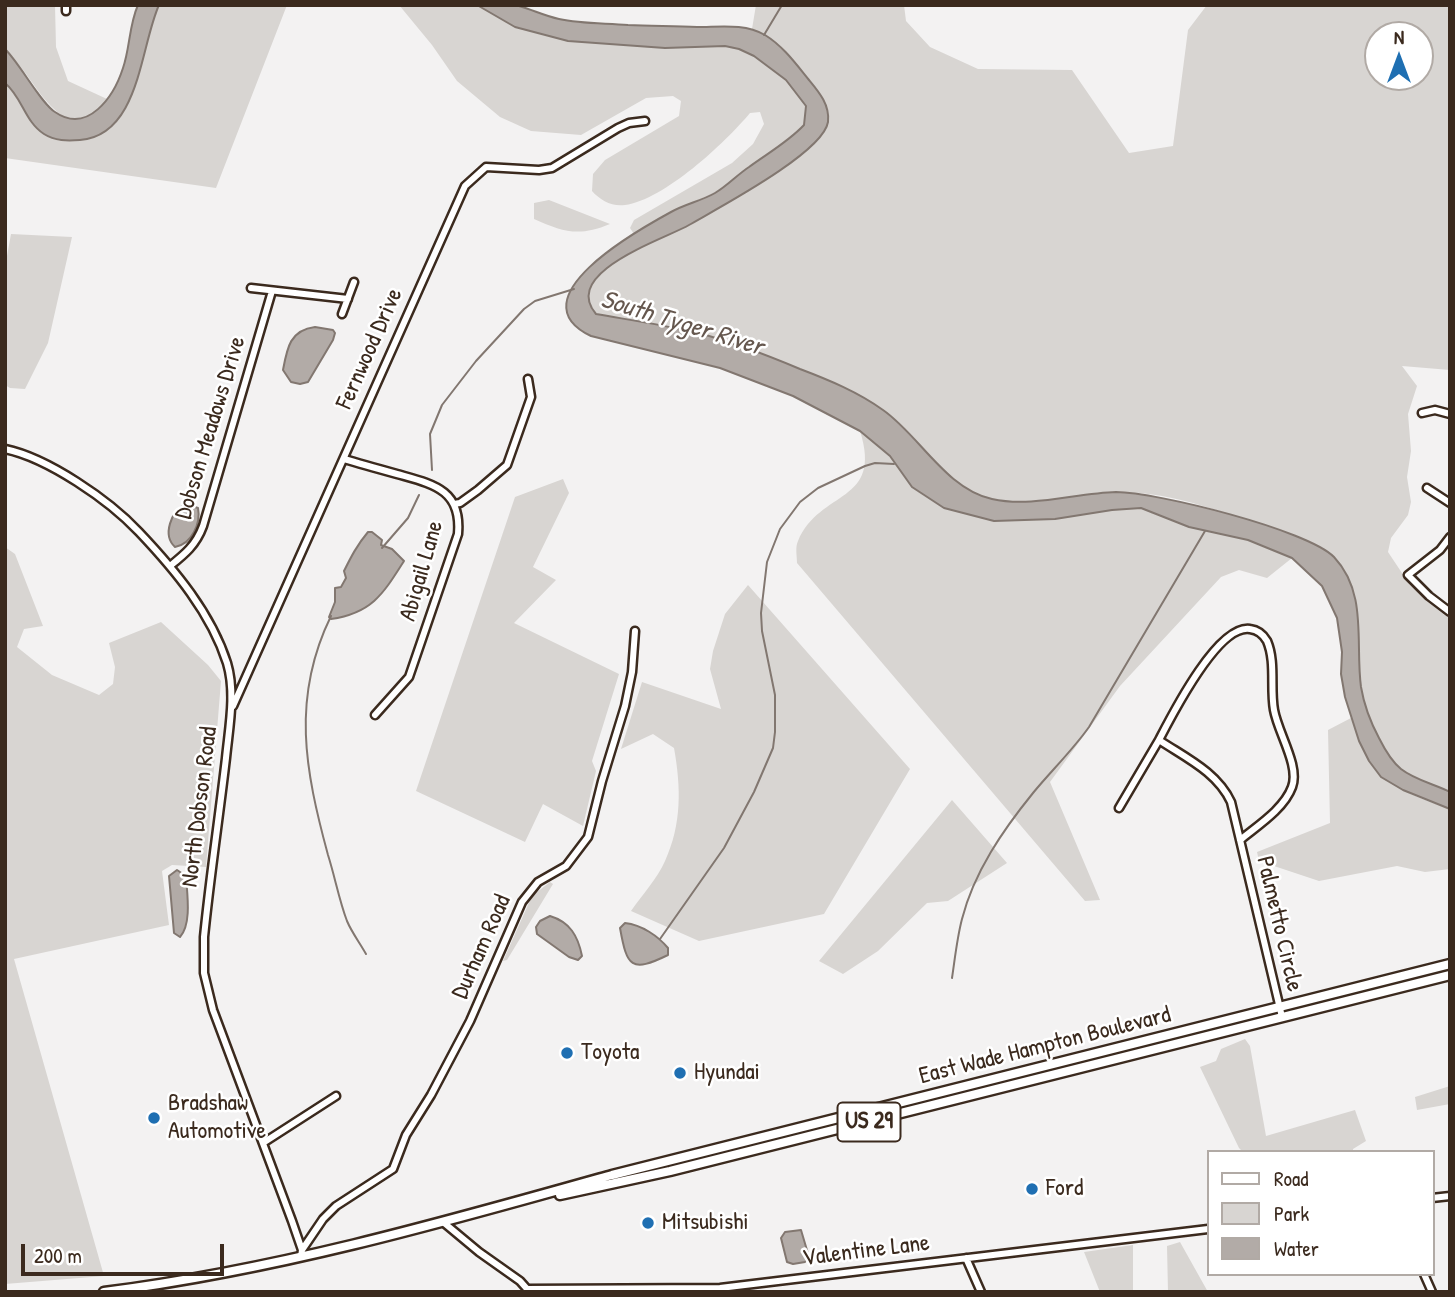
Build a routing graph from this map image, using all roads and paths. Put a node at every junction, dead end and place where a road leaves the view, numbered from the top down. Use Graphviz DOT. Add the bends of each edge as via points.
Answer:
graph roads {
  1 [pos="645,121"];
  2 [pos="354,282"];
  3 [pos="251,288"];
  4 [pos="272,290"];
  5 [pos="348,299"];
  6 [pos="342,314"];
  7 [pos="528,379"];
  8 [pos="1422,413"];
  9 [pos="1450,414"];
  10 [pos="5,449"];
  11 [pos="344,459"];
  12 [pos="1427,488"];
  13 [pos="1450,503"];
  14 [pos="454,504"];
  15 [pos="1450,537"];
  16 [pos="170,566"];
  17 [pos="1450,612"];
  18 [pos="635,631"];
  19 [pos="231,711"];
  20 [pos="375,715"];
  21 [pos="1158,740"];
  22 [pos="1119,808"];
  23 [pos="1240,840"];
  24 [pos="1446,965"];
  25 [pos="1447,976"];
  26 [pos="1360,986"];
  27 [pos="1362,997"];
  28 [pos="1310,999"];
  29 [pos="1279,1006"];
  30 [pos="1312,1009"];
  31 [pos="1282,1017"];
  32 [pos="336,1096"];
  33 [pos="857,1113"];
  34 [pos="860,1124"];
  35 [pos="744,1142"];
  36 [pos="263,1143"];
  37 [pos="748,1152"];
  38 [pos="668,1160"];
  39 [pos="670,1171"];
  40 [pos="488,1210"];
  41 [pos="443,1222"];
  42 [pos="1206,1229"];
  43 [pos="301,1253"];
  44 [pos="966,1258"];
  45 [pos="1425,1276"];
  46 [pos="528,1290"];
  47 [pos="697,1291"];
  48 [pos="104,1292"];
  49 [pos="981,1292"];
  50 [pos="1432,1292"];
  1 -- 11 [label="street, Fernwood Drive" via="618,128 552,168 486,167 471,178"];
  2 -- 5 [label="street"];
  3 -- 4 [label="street"];
  4 -- 5 [label="street"];
  4 -- 16 [label="street, Dobson Meadows Drive" via="198,540"];
  5 -- 6 [label="street"];
  7 -- 14 [label="street" via="531,397 507,465"];
  8 -- 9 [label="street"];
  10 -- 16 [label="street, North Dobson Road" via="42,461 105,502"];
  11 -- 14 [label="street, Abigail Lane" via="441,488"];
  11 -- 19 [label="street, Fernwood Drive"];
  12 -- 13 [label="street"];
  14 -- 20 [label="street, Abigail Lane" via="458,534 415,661 409,677"];
  15 -- 17 [label="street" via="1408,575"];
  16 -- 19 [label="street, North Dobson Road" via="218,639 230,676"];
  18 -- 43 [label="street, Durham Road" via="625,706 588,837 566,866 538,882 522,902 470,1021 406,1135 393,1170 336,1206"];
  19 -- 36 [label="street, North Dobson Road" via="204,965 213,1010"];
  21 -- 22 [label="street"];
  21 -- 23 [label="street, Palmetto Circle" via="1220,783 1231,802"];
  21 -- 23 [label="street, Palmetto Circle" via="1188,687 1229,634 1249,628 1262,634 1271,659 1274,710 1294,781 1282,803"];
  23 -- 29 [label="street, Palmetto Circle"];
  24 -- 25 [label="main road"];
  24 -- 26 [label="main road, East Wade Hampton Boulevard / US 29"];
  25 -- 27 [label="main road, East Wade Hampton Boulevard / US 29"];
  26 -- 27 [label="main road"];
  26 -- 28 [label="main road, East Wade Hampton Boulevard / US 29"];
  27 -- 30 [label="main road, East Wade Hampton Boulevard / US 29"];
  28 -- 29 [label="main road, East Wade Hampton Boulevard / US 29"];
  28 -- 30 [label="main road"];
  29 -- 31 [label="street, Palmetto Circle"];
  29 -- 33 [label="main road, East Wade Hampton Boulevard / US 29"];
  30 -- 31 [label="main road, East Wade Hampton Boulevard / US 29"];
  31 -- 34 [label="main road, East Wade Hampton Boulevard / US 29"];
  32 -- 36 [label="street"];
  33 -- 34 [label="main road"];
  33 -- 35 [label="main road, East Wade Hampton Boulevard / US 29"];
  34 -- 37 [label="main road, East Wade Hampton Boulevard / US 29"];
  35 -- 37 [label="main road"];
  35 -- 38 [label="main road, East Wade Hampton Boulevard / US 29"];
  36 -- 43 [label="street, North Dobson Road"];
  37 -- 39 [label="main road, East Wade Hampton Boulevard / US 29"];
  38 -- 39 [label="main road"];
  38 -- 40 [label="main road, East Wade Hampton Boulevard / US 29"];
  39 -- 40 [label="main road, East Wade Hampton Boulevard / US 29"];
  40 -- 41 [label="main road, East Wade Hampton Boulevard / US 29"];
  41 -- 43 [label="main road, East Wade Hampton Boulevard / US 29"];
  41 -- 46 [label="street"];
  42 -- 44 [label="street, Valentine Lane"];
  43 -- 48 [label="main road, East Wade Hampton Boulevard / US 29" via="236,1271"];
  44 -- 47 [label="street, Valentine Lane"];
  44 -- 49 [label="street"];
  45 -- 50 [label="street"];
  46 -- 47 [label="street, Valentine Lane"];
}
